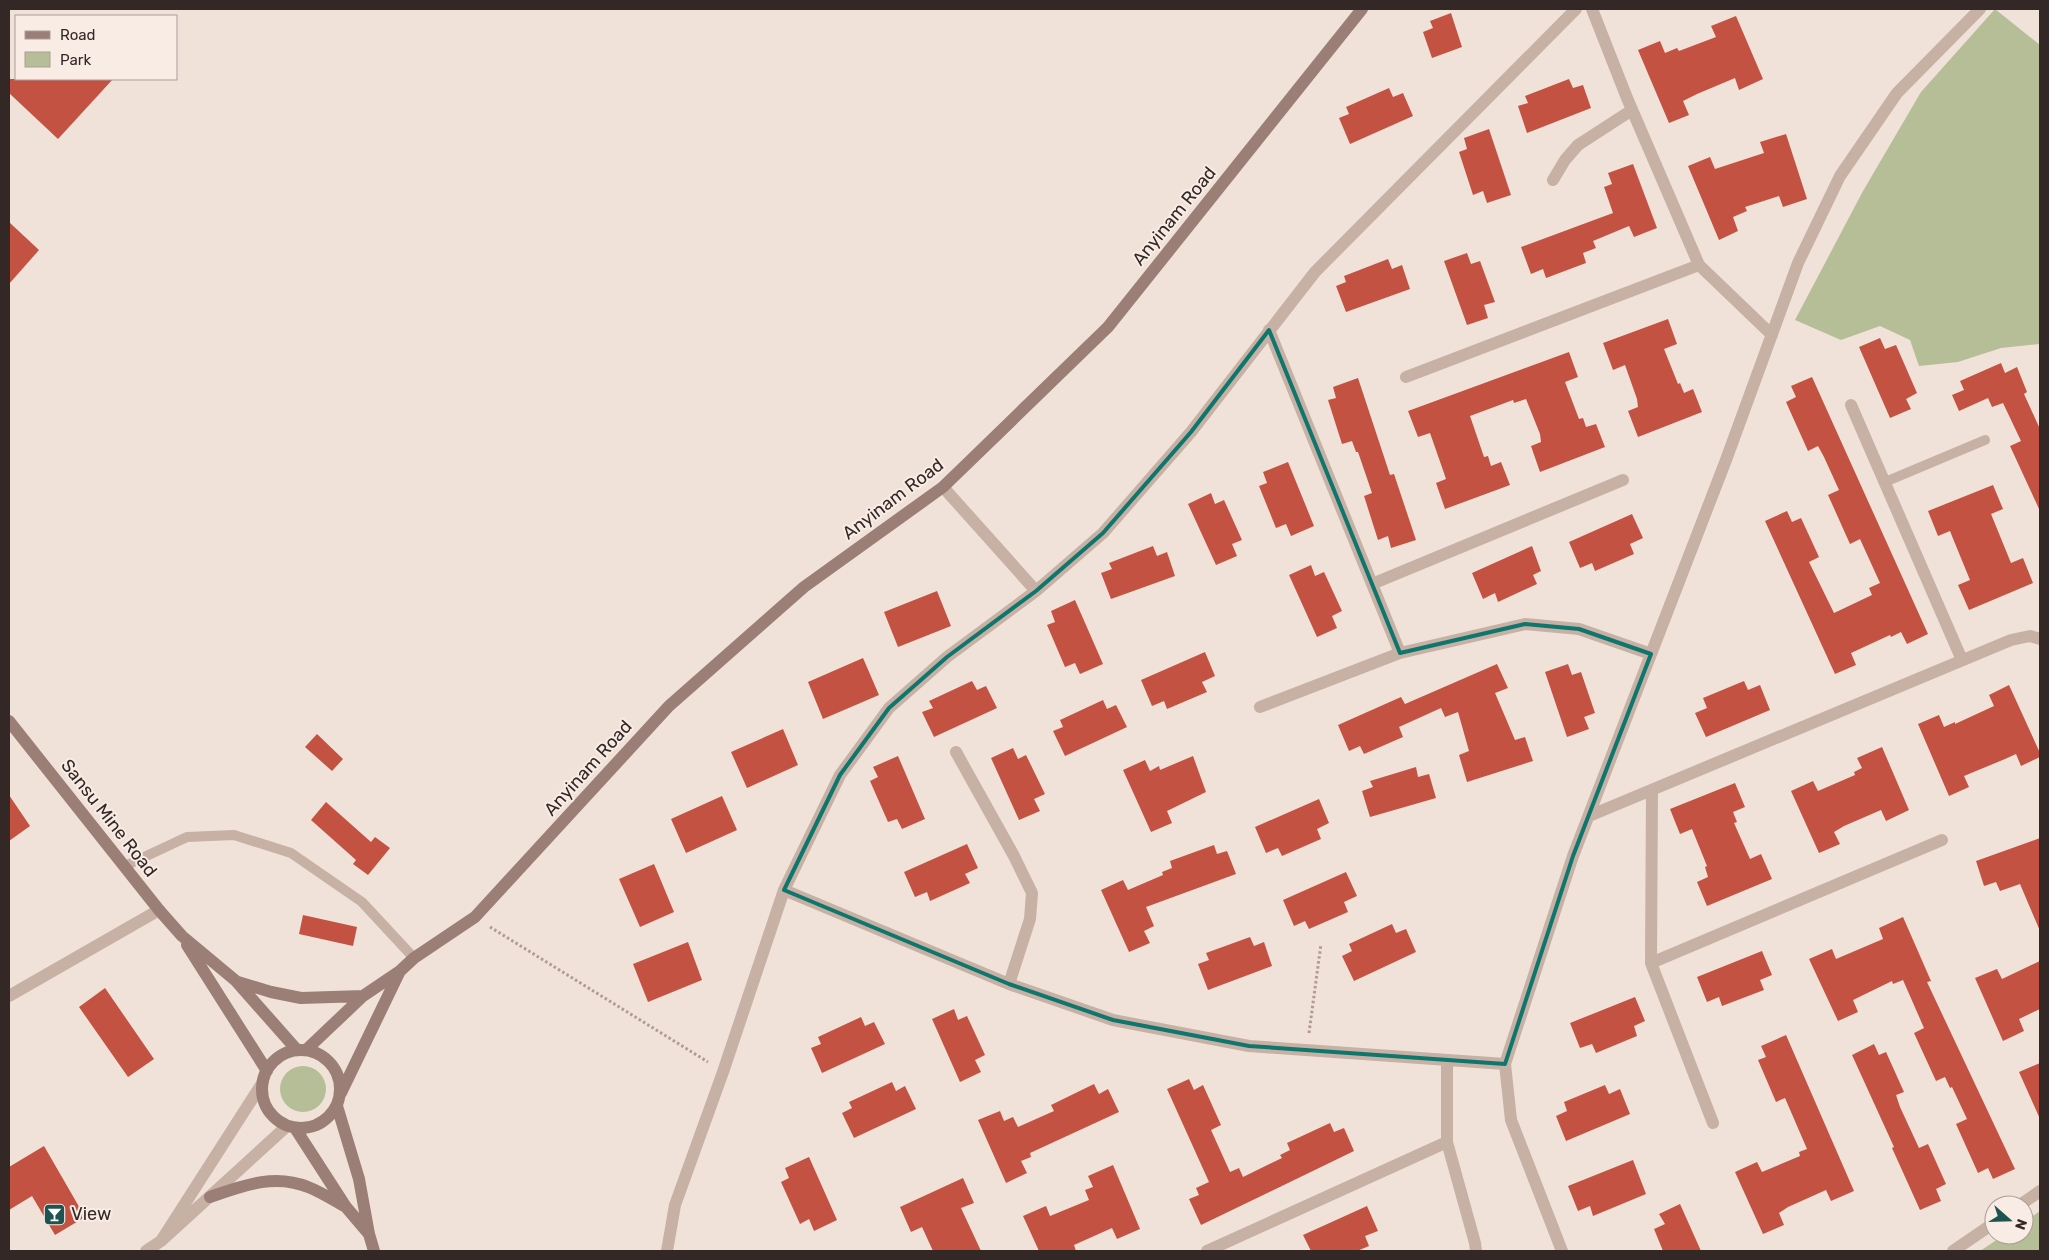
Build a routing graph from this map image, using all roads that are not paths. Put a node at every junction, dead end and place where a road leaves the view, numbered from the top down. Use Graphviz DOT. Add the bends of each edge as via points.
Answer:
graph roads {
  1 [pos="1362,9"];
  2 [pos="1576,9"];
  3 [pos="1592,9"];
  4 [pos="1980,9"];
  5 [pos="1632,110"];
  6 [pos="1553,180"];
  7 [pos="1699,265"];
  8 [pos="1269,330"];
  9 [pos="1772,335"];
  10 [pos="1406,377"];
  11 [pos="1851,405"];
  12 [pos="1985,440"];
  13 [pos="1623,480"];
  14 [pos="1885,482"];
  15 [pos="943,487"];
  16 [pos="1372,584"];
  17 [pos="1036,591"];
  18 [pos="2040,639"];
  19 [pos="1400,653"];
  20 [pos="1651,654"];
  21 [pos="1962,660"];
  22 [pos="1260,707"];
  23 [pos="9,721"];
  24 [pos="956,752"];
  25 [pos="1652,790"];
  26 [pos="1589,816"];
  27 [pos="1942,840"];
  28 [pos="125,866"];
  29 [pos="784,890"];
  30 [pos="159,910"];
  31 [pos="182,936"];
  32 [pos="414,958"];
  33 [pos="1651,963"];
  34 [pos="400,971"];
  35 [pos="236,981"];
  36 [pos="1009,984"];
  37 [pos="9,996"];
  38 [pos="363,996"];
  39 [pos="302,1050"];
  40 [pos="1447,1060"];
  41 [pos="1504,1064"];
  42 [pos="265,1076"];
  43 [pos="338,1100"];
  44 [pos="1713,1124"];
  45 [pos="291,1127"];
  46 [pos="1447,1142"];
  47 [pos="210,1197"];
  48 [pos="346,1207"];
  49 [pos="1984,1230"];
  50 [pos="369,1234"];
  51 [pos="161,1241"];
  52 [pos="146,1251"];
  53 [pos="374,1251"];
  54 [pos="667,1251"];
  55 [pos="1207,1251"];
  56 [pos="1476,1251"];
  57 [pos="1562,1251"];
  58 [pos="1953,1251"];
  1 -- 15 [label="street, Anyinam Road" via="1108,327"];
  2 -- 8 [label="street" via="1315,272"];
  3 -- 5 [label="street"];
  4 -- 9 [label="street" via="1897,93 1840,176 1798,263"];
  5 -- 6 [label="street" via="1578,145 1564,160"];
  5 -- 7 [label="street"];
  7 -- 9 [label="street"];
  7 -- 10 [label="street"];
  8 -- 16 [label="street"];
  8 -- 17 [label="street" via="1191,432 1103,533"];
  9 -- 20 [label="street"];
  11 -- 14 [label="street"];
  12 -- 14 [label="lane"];
  13 -- 16 [label="street"];
  14 -- 21 [label="street"];
  15 -- 17 [label="street"];
  15 -- 32 [label="street, Anyinam Road" via="804,587 669,706 475,917"];
  16 -- 19 [label="street"];
  17 -- 29 [label="street" via="947,657 889,708 840,775"];
  18 -- 21 [label="street" via="2021,637"];
  19 -- 20 [label="street" via="1525,624 1578,629"];
  19 -- 22 [label="street"];
  20 -- 26 [label="street"];
  21 -- 25 [label="street"];
  23 -- 28 [label="street, Sansu Mine Road"];
  24 -- 36 [label="street" via="1032,893 1030,919"];
  25 -- 26 [label="street"];
  25 -- 33 [label="street"];
  26 -- 41 [label="street"];
  27 -- 33 [label="street"];
  28 -- 30 [label="street, Sansu Mine Road"];
  28 -- 32 [label="lane" via="187,837 234,834 291,854 362,902"];
  29 -- 36 [label="street"];
  29 -- 54 [label="street" via="675,1206"];
  30 -- 31 [label="street, Sansu Mine Road"];
  30 -- 37 [label="street"];
  31 -- 35 [label="street, Sansu Mine Road"];
  31 -- 42 [label="street, Sansu Mine Road"];
  32 -- 34 [label="street, Anyinam Road"];
  33 -- 44 [label="street"];
  34 -- 38 [label="street, Anyinam Road"];
  34 -- 43 [label="street, Anyinam Road"];
  35 -- 38 [label="street" via="301,998"];
  35 -- 39 [label="street, Sansu Mine Road"];
  36 -- 40 [label="street" via="1113,1020 1249,1046"];
  38 -- 39 [label="street, Anyinam Road"];
  39 -- 42 [label="street" via="275,1060"];
  39 -- 43 [label="street" via="325,1058 332,1065 337,1074"];
  40 -- 41 [label="street"];
  40 -- 46 [label="street"];
  41 -- 57 [label="street" via="1512,1120"];
  42 -- 45 [label="street" via="263,1095 267,1108 275,1119"];
  42 -- 51 [label="street"];
  43 -- 45 [label="street" via="329,1116 319,1124 307,1128"];
  43 -- 50 [label="street" via="359,1179"];
  45 -- 47 [label="street"];
  45 -- 48 [label="street"];
  46 -- 55 [label="street"];
  46 -- 56 [label="street"];
  47 -- 48 [label="street" via="253,1182 278,1180 308,1187"];
  47 -- 51 [label="street"];
  48 -- 50 [label="street"];
  49 -- 58 [label="street"];
  50 -- 53 [label="street"];
  51 -- 52 [label="street"];
}
